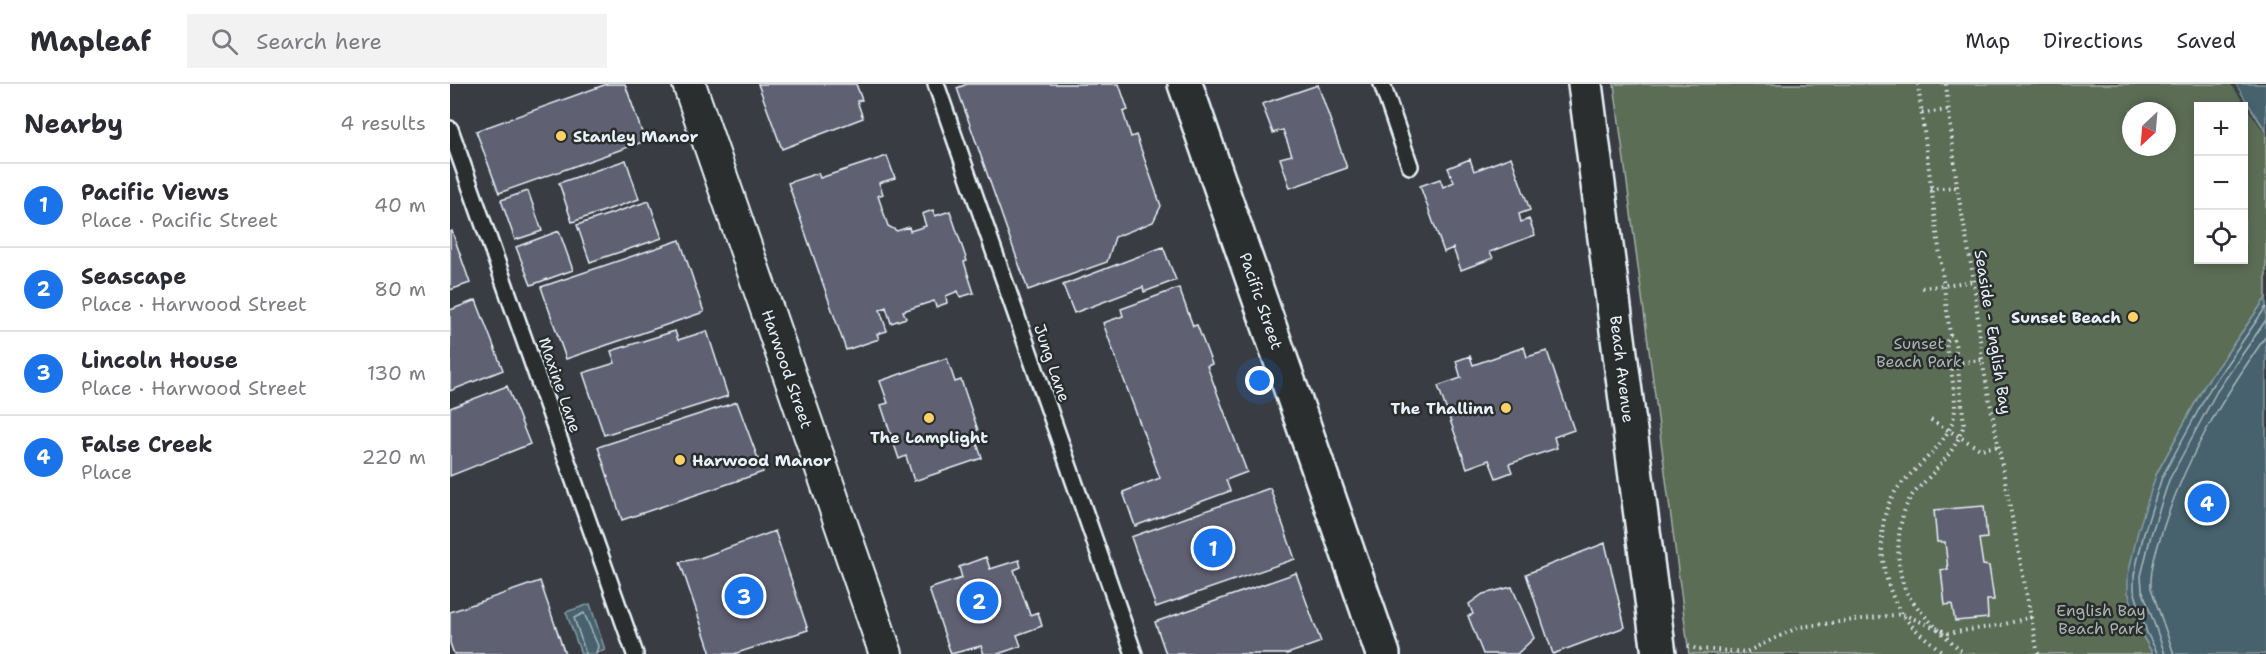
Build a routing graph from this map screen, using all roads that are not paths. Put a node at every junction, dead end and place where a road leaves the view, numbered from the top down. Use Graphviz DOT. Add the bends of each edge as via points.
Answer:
graph roads {
  1 [pos="689,84"];
  2 [pos="936,84"];
  3 [pos="1185,84"];
  4 [pos="1382,84"];
  5 [pos="1585,84"];
  6 [pos="450,129"];
  7 [pos="1410,166"];
  8 [pos="1674,650"];
  9 [pos="635,654"];
  10 [pos="886,654"];
  11 [pos="1134,654"];
  12 [pos="1383,654"];
  1 -- 10 [label="street, Harwood Street"];
  2 -- 11 [label="lane, Jung Lane"];
  3 -- 12 [label="street, Pacific Street"];
  4 -- 7 [label="lane"];
  5 -- 8 [label="street, Beach Avenue"];
  6 -- 9 [label="lane, Maxine Lane"];
}
